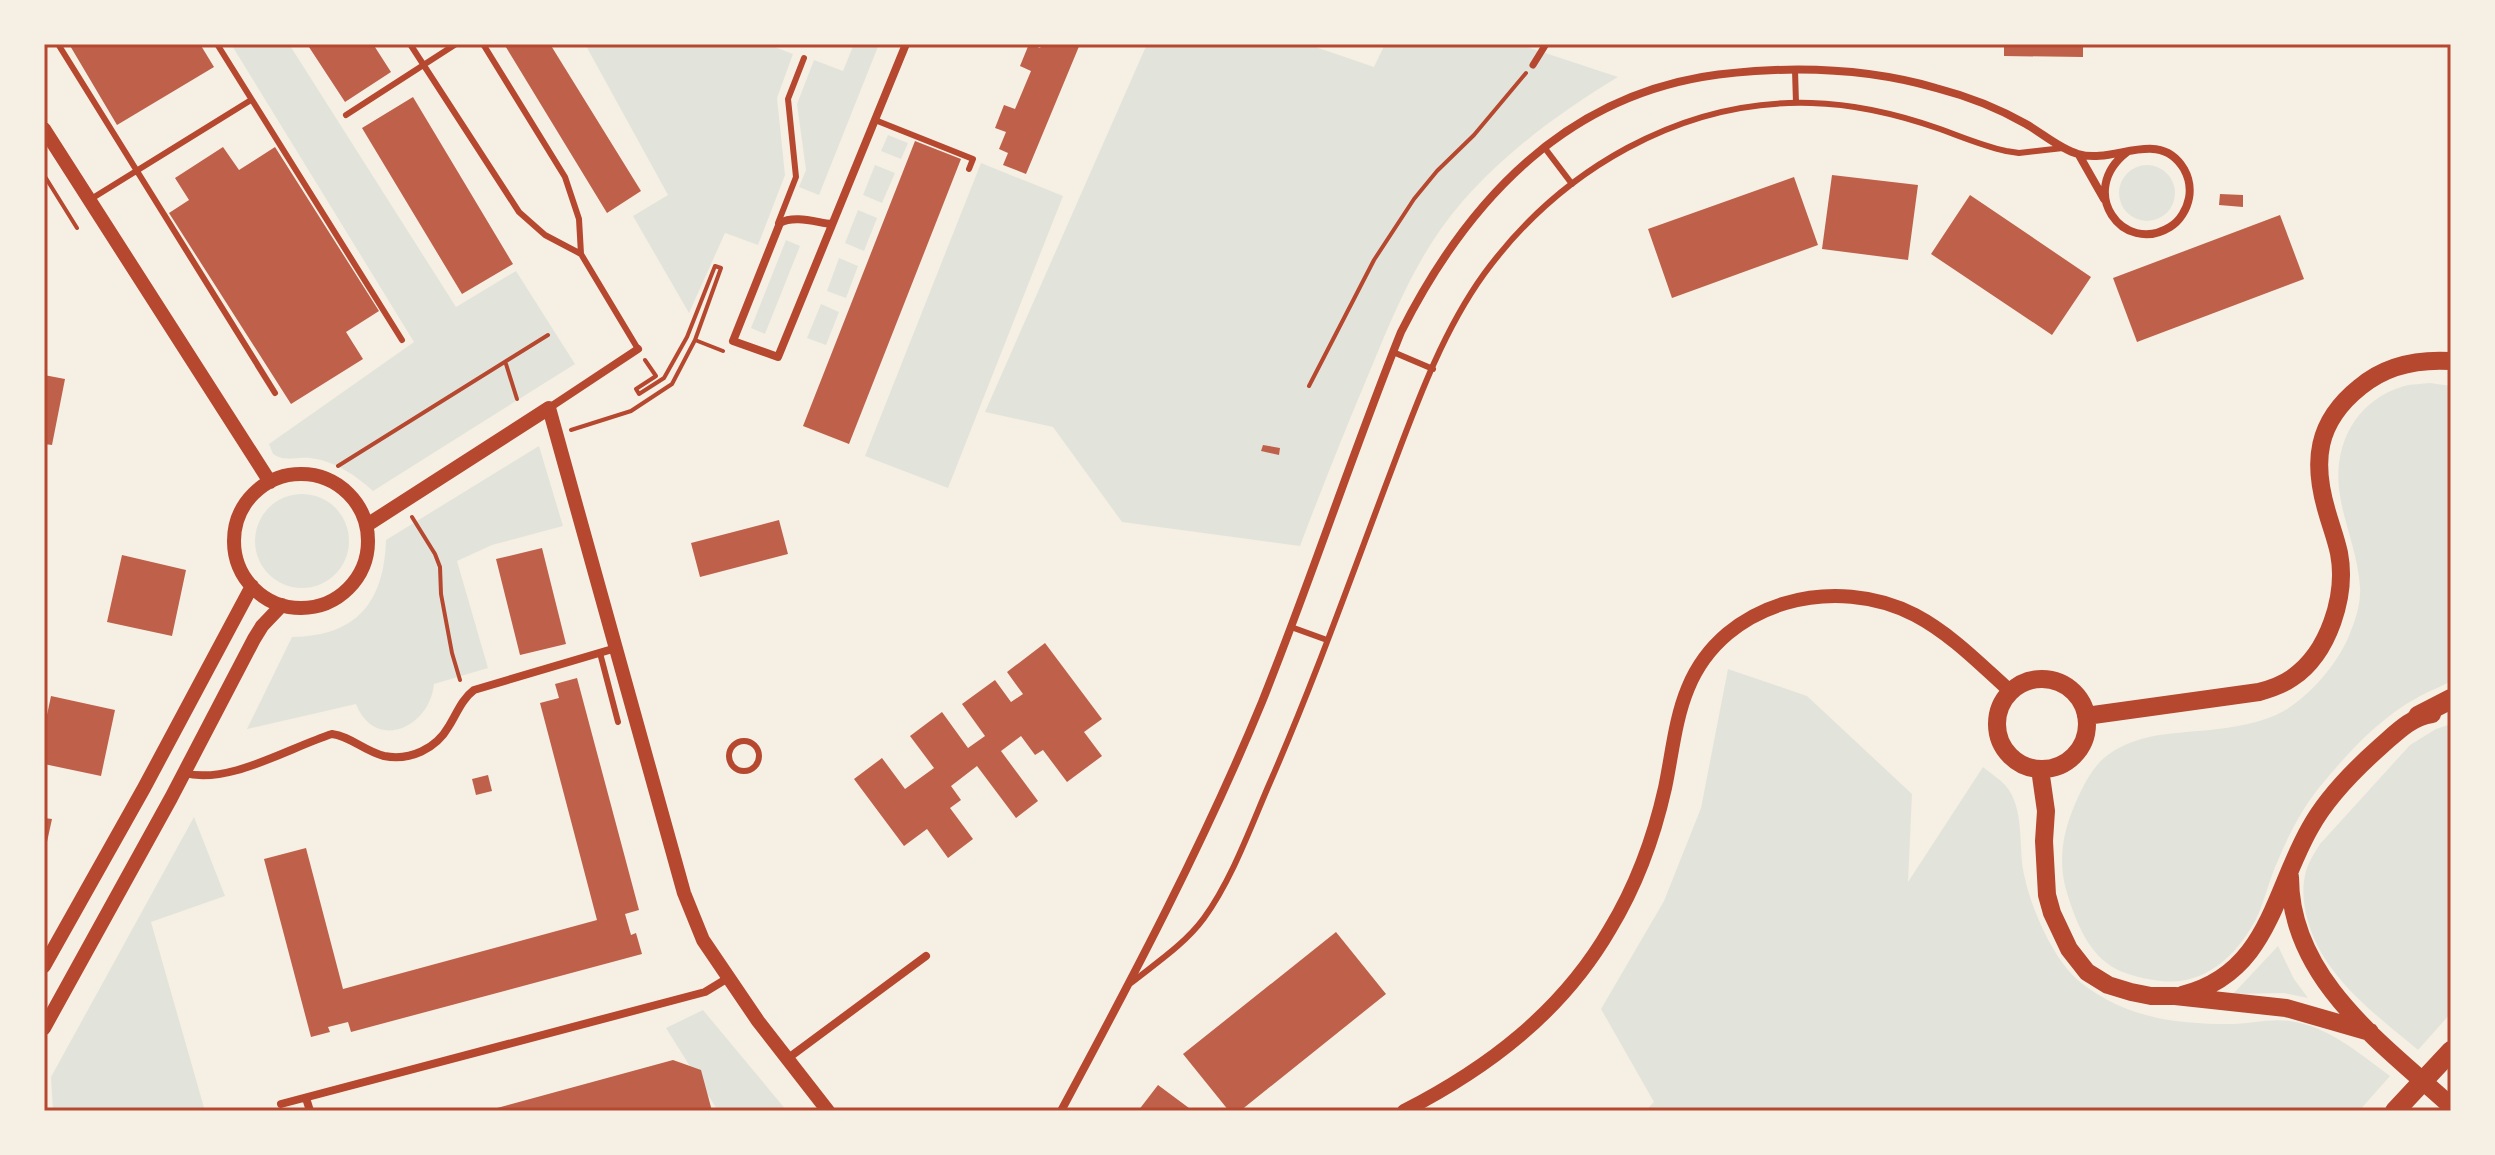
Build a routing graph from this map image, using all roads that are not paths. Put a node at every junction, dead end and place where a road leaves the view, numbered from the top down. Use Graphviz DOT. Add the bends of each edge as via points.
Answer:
graph roads {
  1 [pos="58,44"];
  2 [pos="217,44"];
  3 [pos="410,44"];
  4 [pos="456,44"];
  5 [pos="483,44"];
  6 [pos="906,44"];
  7 [pos="1546,44"];
  8 [pos="804,58"];
  9 [pos="423,65"];
  10 [pos="1533,65"];
  11 [pos="1795,70"];
  12 [pos="251,100"];
  13 [pos="1796,103"];
  14 [pos="346,115"];
  15 [pos="875,120"];
  16 [pos="44,129"];
  17 [pos="1544,147"];
  18 [pos="2066,148"];
  19 [pos="2127,152"];
  20 [pos="2079,155"];
  21 [pos="969,169"];
  22 [pos="136,170"];
  23 [pos="1572,184"];
  24 [pos="89,200"];
  25 [pos="2105,201"];
  26 [pos="831,224"];
  27 [pos="777,227"];
  28 [pos="581,254"];
  29 [pos="402,340"];
  30 [pos="638,349"];
  31 [pos="1393,352"];
  32 [pos="2451,361"];
  33 [pos="1433,369"];
  34 [pos="275,393"];
  35 [pos="549,408"];
  36 [pos="270,482"];
  37 [pos="367,525"];
  38 [pos="252,586"];
  39 [pos="282,605"];
  40 [pos="1291,627"];
  41 [pos="1327,640"];
  42 [pos="617,648"];
  43 [pos="600,653"];
  44 [pos="2010,691"];
  45 [pos="2451,699"];
  46 [pos="2451,710"];
  47 [pos="2086,716"];
  48 [pos="2418,716"];
  49 [pos="618,722"];
  50 [pos="758,763"];
  51 [pos="2040,769"];
  52 [pos="184,773"];
  53 [pos="2290,871"];
  54 [pos="926,956"];
  55 [pos="44,966"];
  56 [pos="728,978"];
  57 [pos="1129,985"];
  58 [pos="2175,996"];
  59 [pos="44,1028"];
  60 [pos="2370,1032"];
  61 [pos="2451,1051"];
  62 [pos="787,1059"];
  63 [pos="306,1098"];
  64 [pos="281,1104"];
  65 [pos="2451,1106"];
  66 [pos="310,1111"];
  67 [pos="828,1111"];
  68 [pos="1061,1111"];
  69 [pos="1404,1111"];
  70 [pos="2395,1111"];
  1 -- 22 [label="lane"];
  2 -- 12 [label="lane"];
  3 -- 9 [label="lane"];
  4 -- 9 [label="lane"];
  5 -- 28 [label="lane" via="569,184"];
  6 -- 15 [label="street"];
  7 -- 10 [label="street"];
  8 -- 27 [label="lane" via="788,99 796,177"];
  9 -- 14 [label="lane"];
  9 -- 28 [label="lane" via="519,212 545,235"];
  11 -- 13 [label="lane"];
  11 -- 17 [label="street" via="1703,76 1667,85 1595,114"];
  11 -- 18 [label="street" via="1891,77 1938,88 2002,112"];
  12 -- 22 [label="lane"];
  12 -- 29 [label="lane"];
  13 -- 18 [label="lane" via="1880,113 2006,151"];
  13 -- 23 [label="lane" via="1752,105 1677,124 1621,151"];
  15 -- 21 [label="lane" via="973,159"];
  15 -- 26 [label="street"];
  16 -- 24 [label="street"];
  17 -- 23 [label="lane"];
  17 -- 31 [label="street" via="1496,189 1458,237 1418,298"];
  18 -- 20 [label="street"];
  19 -- 20 [label="street"];
  19 -- 25 [label="street" via="2107,173"];
  19 -- 25 [label="street" via="2155,148 2180,162 2190,189 2188,203 2172,226 2146,234 2120,224"];
  20 -- 25 [label="street"];
  22 -- 24 [label="lane"];
  22 -- 34 [label="lane"];
  23 -- 33 [label="lane" via="1484,274"];
  24 -- 36 [label="street"];
  26 -- 27 [label="street" via="791,219"];
  26 -- 27 [label="street" via="778,357 733,341"];
  28 -- 30 [label="lane"];
  30 -- 35 [label="street"];
  31 -- 33 [label="lane"];
  31 -- 40 [label="street"];
  32 -- 47 [label="main road" via="2412,362 2379,374 2350,395 2327,426 2318,474 2339,553 2340,588 2327,634 2301,671 2259,692"];
  33 -- 41 [label="lane"];
  35 -- 37 [label="street"];
  35 -- 42 [label="street"];
  36 -- 37 [label="street" via="294,474 331,480 354,499"];
  36 -- 38 [label="street" via="252,496 236,524 236,555"];
  37 -- 39 [label="street" via="364,564 347,591 318,606"];
  38 -- 39 [label="street"];
  38 -- 55 [label="street"];
  39 -- 52 [label="street" via="257,633"];
  40 -- 41 [label="lane"];
  40 -- 57 [label="street" via="1222,794"];
  41 -- 57 [label="lane" via="1261,804 1211,907 1182,942"];
  42 -- 43 [label="street"];
  42 -- 56 [label="street" via="684,893 703,940"];
  43 -- 49 [label="lane"];
  43 -- 52 [label="street" via="474,690 446,731 416,754 385,756 332,734 221,775"];
  44 -- 47 [label="main road" via="2033,680 2061,683 2073,691"];
  44 -- 51 [label="main road" via="1997,720 1998,735 2015,760"];
  44 -- 69 [label="street" via="1932,624 1874,599 1804,597 1746,621 1729,633 1691,681 1645,854 1622,908 1589,962 1508,1047 1451,1087"];
  45 -- 48 [label="highway"];
  46 -- 48 [label="main road"];
  47 -- 51 [label="main road" via="2082,743 2074,754 2064,763"];
  48 -- 53 [label="main road" via="2335,794 2310,827"];
  50 -- 50 [label="lane" via="755,744 745,740 732,747 730,761 736,769 751,770"];
  51 -- 58 [label="main road" via="2047,895 2074,957 2108,985"];
  52 -- 59 [label="street"];
  53 -- 58 [label="main road" via="2248,954 2215,981"];
  53 -- 60 [label="main road" via="2292,903 2307,952 2327,986"];
  54 -- 62 [label="street"];
  56 -- 62 [label="street"];
  56 -- 63 [label="street" via="705,992"];
  57 -- 68 [label="street"];
  58 -- 60 [label="main road" via="2286,1008"];
  60 -- 65 [label="main road"];
  61 -- 70 [label="highway"];
  62 -- 67 [label="street"];
  63 -- 64 [label="street"];
  63 -- 66 [label="street"];
}
